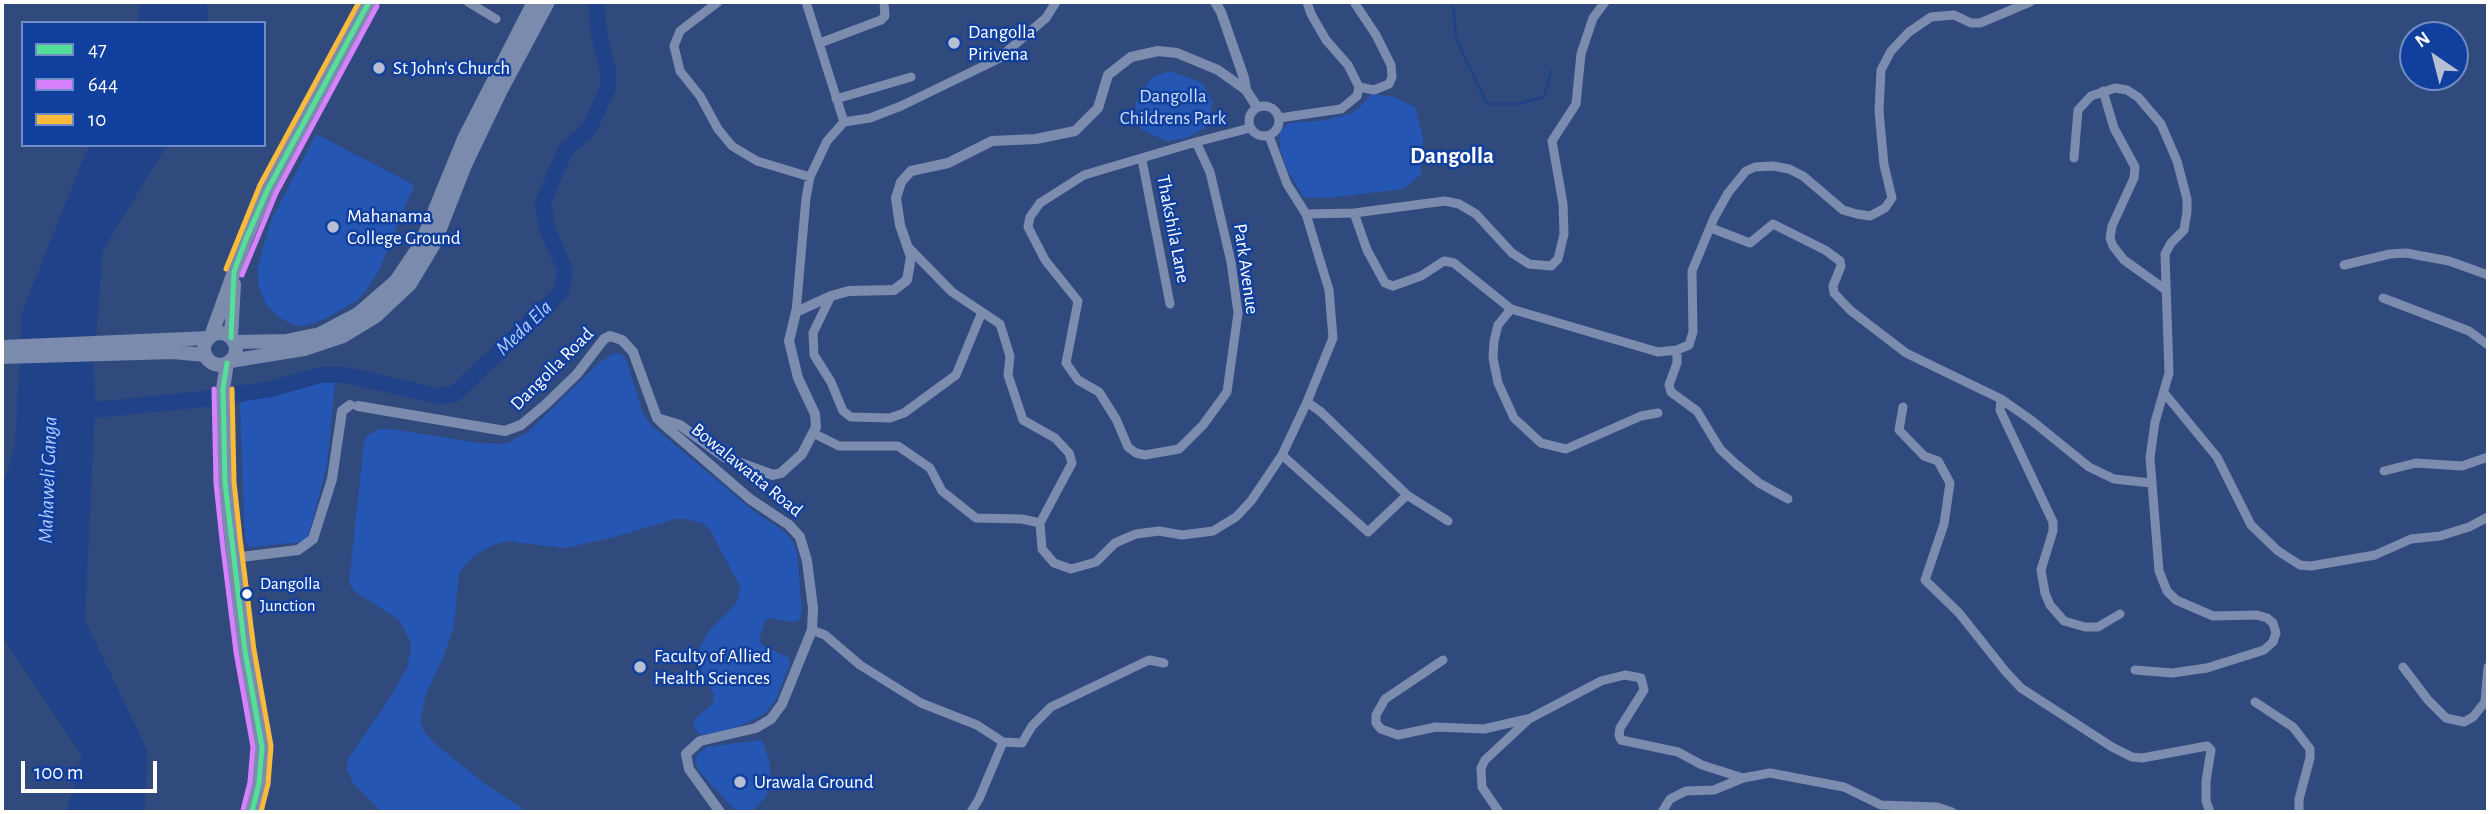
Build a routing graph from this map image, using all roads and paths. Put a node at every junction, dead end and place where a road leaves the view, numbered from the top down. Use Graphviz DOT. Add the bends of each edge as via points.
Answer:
graph roads {
  1 [pos="369,2"];
  2 [pos="468,2"];
  3 [pos="534,2"];
  4 [pos="548,2"];
  5 [pos="718,2"];
  6 [pos="806,2"];
  7 [pos="884,2"];
  8 [pos="1056,2"];
  9 [pos="1215,2"];
  10 [pos="1307,2"];
  11 [pos="1354,2"];
  12 [pos="1605,2"];
  13 [pos="2030,2"];
  14 [pos="496,19"];
  15 [pos="820,43"];
  16 [pos="911,77"];
  17 [pos="1359,87"];
  18 [pos="1246,90"];
  19 [pos="2103,91"];
  20 [pos="836,99"];
  21 [pos="1257,107"];
  22 [pos="1279,118"];
  23 [pos="844,122"];
  24 [pos="1250,128"];
  25 [pos="1269,136"];
  26 [pos="1196,142"];
  27 [pos="2074,158"];
  28 [pos="1142,159"];
  29 [pos="810,177"];
  30 [pos="1354,213"];
  31 [pos="1306,214"];
  32 [pos="1711,229"];
  33 [pos="909,248"];
  34 [pos="2344,265"];
  35 [pos="234,272"];
  36 [pos="2488,275"];
  37 [pos="2166,290"];
  38 [pos="831,296"];
  39 [pos="2383,298"];
  40 [pos="1170,304"];
  41 [pos="1511,309"];
  42 [pos="796,312"];
  43 [pos="982,312"];
  44 [pos="210,337"];
  45 [pos="233,340"];
  46 [pos="2488,345"];
  47 [pos="2,347"];
  48 [pos="134,348"];
  49 [pos="1677,350"];
  50 [pos="2,357"];
  51 [pos="208,358"];
  52 [pos="228,362"];
  53 [pos="223,389"];
  54 [pos="2165,394"];
  55 [pos="2001,400"];
  56 [pos="1307,402"];
  57 [pos="1903,407"];
  58 [pos="1658,413"];
  59 [pos="657,418"];
  60 [pos="813,433"];
  61 [pos="1282,455"];
  62 [pos="2488,457"];
  63 [pos="2385,471"];
  64 [pos="2151,483"];
  65 [pos="1407,495"];
  66 [pos="1788,499"];
  67 [pos="2488,517"];
  68 [pos="1448,522"];
  69 [pos="1040,523"];
  70 [pos="233,558"];
  71 [pos="2120,614"];
  72 [pos="812,630"];
  73 [pos="1443,660"];
  74 [pos="1164,663"];
  75 [pos="2403,667"];
  76 [pos="2488,667"];
  77 [pos="2135,670"];
  78 [pos="2255,702"];
  79 [pos="1529,719"];
  80 [pos="1003,742"];
  81 [pos="1742,778"];
  82 [pos="252,812"];
  83 [pos="720,812"];
  84 [pos="971,812"];
  85 [pos="1499,812"];
  86 [pos="1662,812"];
  87 [pos="1952,812"];
  88 [pos="2210,812"];
  89 [pos="2299,812"];
  1 -- 35 [label="highway" via="268,189"];
  2 -- 14 [label="street"];
  3 -- 45 [label="main road" via="469,129 421,244 397,281 358,314 320,334 286,341"];
  4 -- 52 [label="main road" via="465,165 434,244 404,290 376,316 336,339"];
  5 -- 29 [label="street" via="680,31 674,46 680,71 732,146 757,161"];
  6 -- 15 [label="street"];
  7 -- 15 [label="street" via="886,16 881,20"];
  8 -- 23 [label="street" via="1046,18 998,60 901,106"];
  9 -- 18 [label="street"];
  10 -- 17 [label="street" via="1326,40 1348,65"];
  11 -- 17 [label="street" via="1376,35 1392,77 1389,84 1374,90"];
  12 -- 30 [label="street" via="1593,18 1581,54 1576,104 1552,141 1564,234 1558,259 1551,266 1529,264 1512,253 1476,214 1459,204 1445,201"];
  13 -- 32 [label="street" via="1980,23 1954,15 1931,17 1891,51 1881,71 1879,111 1892,198 1885,208 1870,216 1843,210 1803,176 1773,166 1755,167 1728,193"];
  15 -- 20 [label="street"];
  16 -- 20 [label="street"];
  17 -- 22 [label="street" via="1357,96 1341,109"];
  18 -- 21 [label="street"];
  18 -- 33 [label="street" via="1218,70 1177,52 1131,57 1108,75 1098,108 1075,131 992,141 948,163 911,171 896,198"];
  19 -- 27 [label="street" via="2078,110"];
  19 -- 37 [label="street" via="2114,128 2135,167 2110,238 2124,260"];
  19 -- 37 [label="street" via="2127,90 2138,97 2161,124 2177,161 2187,212 2184,230 2165,254"];
  20 -- 23 [label="street"];
  21 -- 22 [label="street" via="1271,107"];
  21 -- 24 [label="street" via="1250,114"];
  22 -- 25 [label="street" via="1276,131"];
  23 -- 29 [label="street" via="827,141"];
  24 -- 25 [label="street" via="1258,136"];
  24 -- 26 [label="street"];
  25 -- 31 [label="street" via="1287,184"];
  26 -- 28 [label="street, Park Avenue"];
  26 -- 28 [label="street, Park Avenue" via="1210,172 1238,313 1227,391 1180,449 1145,455 1128,447 1099,393 1078,380 1066,363 1079,301 1045,260 1028,227 1040,204 1084,175"];
  28 -- 40 [label="street, Thakshila Lane"];
  29 -- 42 [label="street"];
  30 -- 31 [label="street"];
  30 -- 41 [label="street" via="1385,283 1393,286 1444,261 1454,263"];
  31 -- 56 [label="street" via="1329,290 1333,338"];
  32 -- 49 [label="street" via="1692,271 1693,332 1689,345"];
  32 -- 55 [label="street" via="1750,243 1773,224 1825,250 1840,261 1834,293 1850,310 1906,353"];
  33 -- 38 [label="street" via="907,280 894,290"];
  33 -- 43 [label="street" via="952,292"];
  34 -- 36 [label="street" via="2406,253"];
  35 -- 44 [label="highway"];
  35 -- 45 [label="highway"];
  37 -- 54 [label="street" via="2169,373"];
  38 -- 42 [label="street"];
  38 -- 43 [label="street" via="813,332 814,355 843,411 851,417 890,418 904,413 956,375"];
  39 -- 46 [label="street" via="2469,331"];
  41 -- 49 [label="street" via="1658,352"];
  41 -- 58 [label="street" via="1498,325 1494,341 1498,383 1514,418 1541,443 1566,449"];
  42 -- 60 [label="street" via="789,341 798,378 815,414"];
  43 -- 69 [label="street" via="1000,324 1010,356 1008,375 1023,420 1055,438 1072,463"];
  44 -- 45 [label="highway" via="222,334"];
  44 -- 48 [label="main road"];
  44 -- 51 [label="highway" via="205,343"];
  45 -- 52 [label="highway" via="234,356"];
  47 -- 48 [label="main road"];
  48 -- 50 [label="main road"];
  48 -- 51 [label="main road"];
  49 -- 66 [label="street" via="1671,392 1697,411 1735,464"];
  51 -- 52 [label="highway" via="215,364"];
  51 -- 53 [label="highway"];
  52 -- 53 [label="highway"];
  53 -- 70 [label="highway" via="225,483"];
  54 -- 64 [label="street" via="2155,422"];
  54 -- 67 [label="street" via="2217,457 2251,525 2300,565 2375,555 2411,539 2440,536"];
  55 -- 64 [label="street" via="2089,467 2114,479"];
  55 -- 71 [label="street" via="2000,410 2053,522 2042,570 2050,605 2064,621 2085,627 2098,627"];
  56 -- 61 [label="street"];
  56 -- 65 [label="street"];
  57 -- 88 [label="street" via="1899,430 1924,456 1938,461 1950,483 1944,524 1925,580 2021,688 2112,747 2142,758 2207,746 2211,750 2206,781"];
  59 -- 60 [label="street" via="680,425 724,457 773,475 802,454"];
  59 -- 70 [label="street, Dangolla Road" via="633,352 622,340 610,336 545,405 521,425 505,431 354,405 342,411 332,479 313,539 298,550"];
  59 -- 72 [label="street, Bowalawatta Road" via="800,537 807,561"];
  60 -- 69 [label="street" via="839,446 898,446 930,468 943,491 976,518"];
  61 -- 65 [label="street" via="1368,532"];
  61 -- 69 [label="street" via="1251,501 1213,531 1136,534 1115,543 1096,562 1071,569 1054,563 1042,549"];
  62 -- 63 [label="street" via="2462,466 2416,463"];
  64 -- 77 [label="street" via="2159,571 2167,591 2213,617 2267,618 2276,633 2264,650 2207,668 2172,673"];
  65 -- 68 [label="street"];
  70 -- 82 [label="highway" via="262,747"];
  72 -- 80 [label="street" via="921,703 977,725"];
  72 -- 83 [label="street, Bowalawatta Road" via="782,704 771,719 755,728 699,741 686,754 689,769"];
  73 -- 79 [label="street" via="1385,699 1376,715 1381,729 1398,735 1436,727 1484,729"];
  74 -- 80 [label="street" via="1149,660 1051,707 1022,743"];
  75 -- 76 [label="street" via="2446,718 2464,722 2485,702"];
  78 -- 89 [label="street" via="2293,727 2310,749"];
  79 -- 81 [label="street" via="1601,681 1634,675 1644,690 1620,728 1621,740 1678,752"];
  79 -- 85 [label="street" via="1481,768 1482,787"];
  80 -- 84 [label="street"];
  81 -- 86 [label="street" via="1714,790 1686,791 1670,799"];
  81 -- 87 [label="street" via="1786,775 1844,787 1881,805 1937,807"];
}
